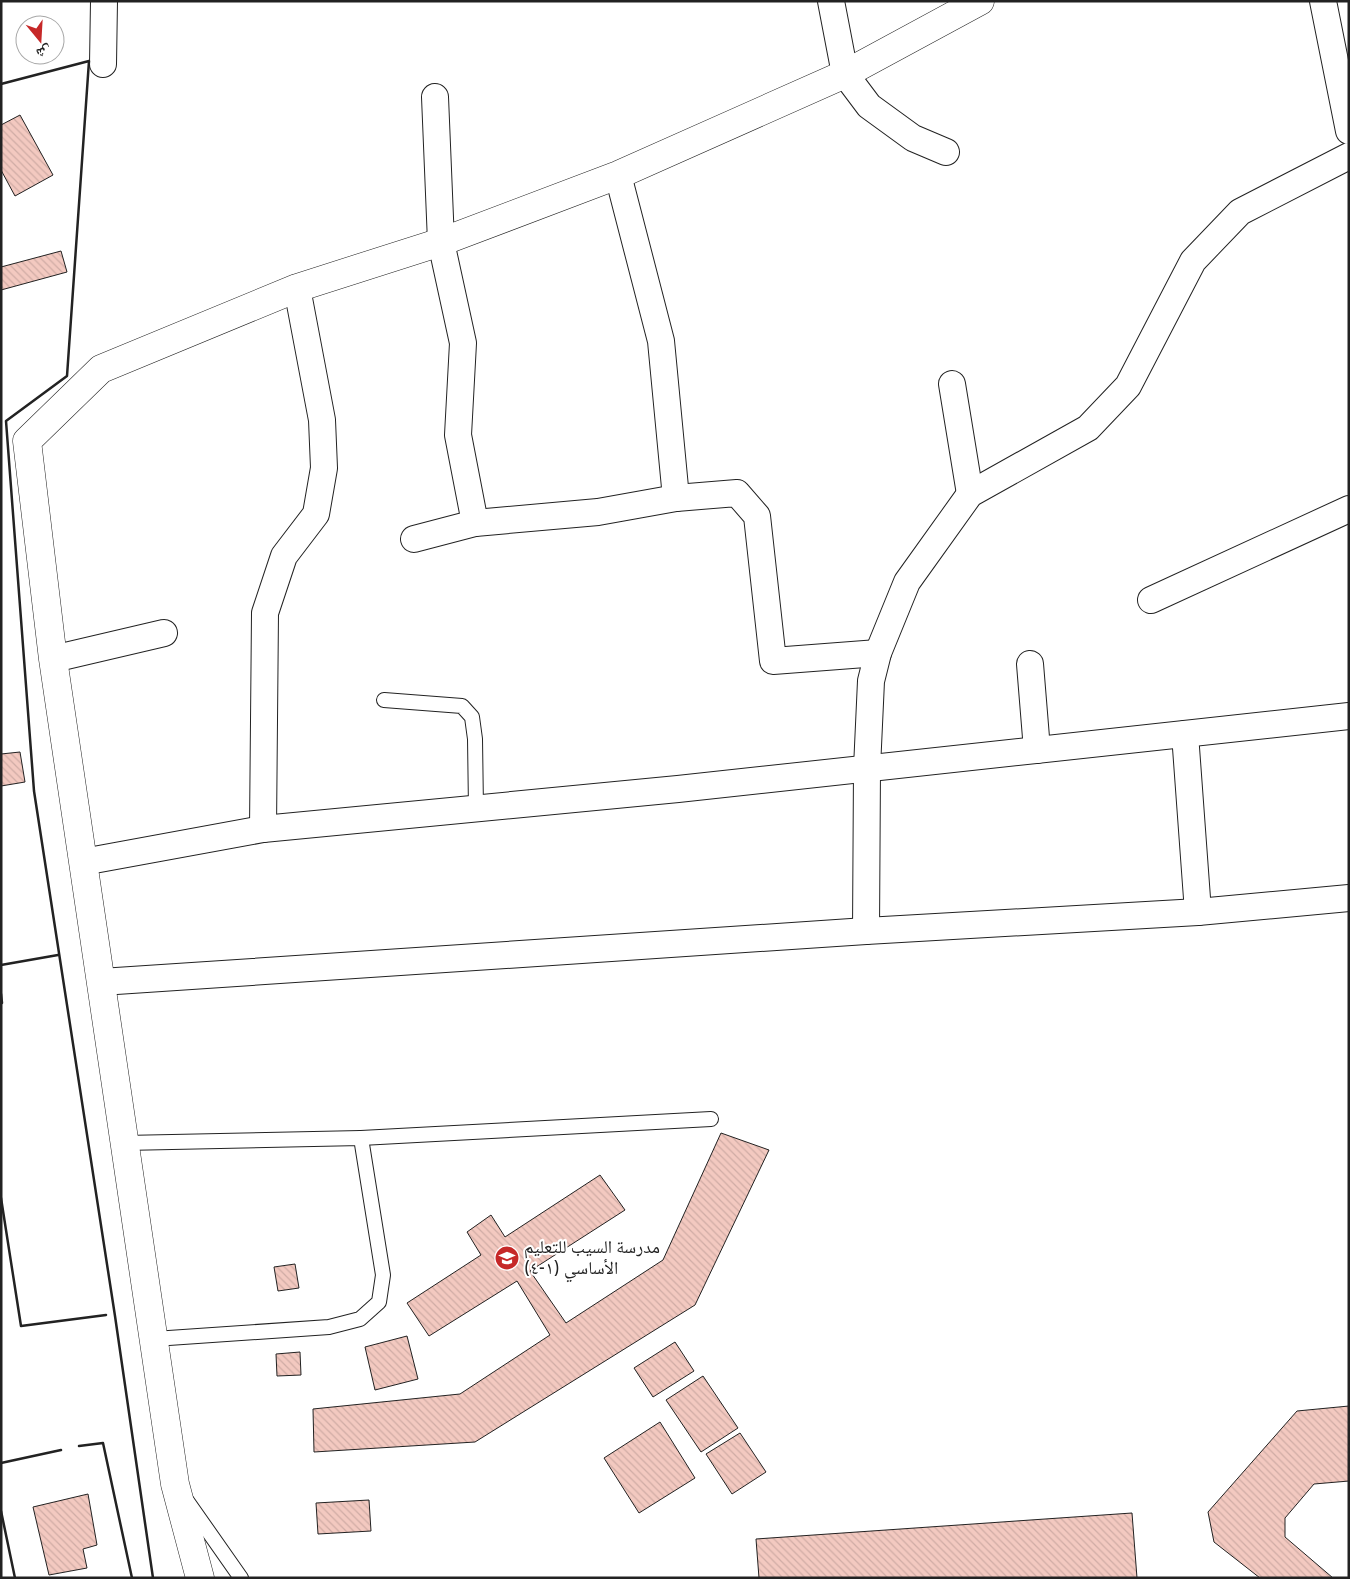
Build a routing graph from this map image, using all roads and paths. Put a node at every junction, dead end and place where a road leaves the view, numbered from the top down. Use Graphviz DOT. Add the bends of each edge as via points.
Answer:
graph roads {
  1 [pos="104,1"];
  2 [pos="831,1"];
  3 [pos="1322,1"];
  4 [pos="978,2"];
  5 [pos="103,64"];
  6 [pos="845,74"];
  7 [pos="435,97"];
  8 [pos="1349,131"];
  9 [pos="946,152"];
  10 [pos="1349,156"];
  11 [pos="618,176"];
  12 [pos="441,242"];
  13 [pos="297,288"];
  14 [pos="952,384"];
  15 [pos="970,494"];
  16 [pos="676,498"];
  17 [pos="1349,509"];
  18 [pos="475,523"];
  19 [pos="414,539"];
  20 [pos="1151,600"];
  21 [pos="164,633"];
  22 [pos="878,652"];
  23 [pos="53,659"];
  24 [pos="1030,664"];
  25 [pos="384,700"];
  26 [pos="1349,716"];
  27 [pos="1185,734"];
  28 [pos="1037,750"];
  29 [pos="867,768"];
  30 [pos="476,808"];
  31 [pos="263,829"];
  32 [pos="83,862"];
  33 [pos="1349,898"];
  34 [pos="1198,912"];
  35 [pos="866,932"];
  36 [pos="100,982"];
  37 [pos="711,1120"];
  38 [pos="361,1138"];
  39 [pos="124,1143"];
  40 [pos="154,1339"];
  41 [pos="175,1484"];
  42 [pos="200,1578"];
  43 [pos="241,1578"];
  1 -- 5 [label="street"];
  2 -- 6 [label="street"];
  3 -- 8 [label="street"];
  4 -- 6 [label="street"];
  6 -- 9 [label="street" via="869,106 913,138"];
  6 -- 11 [label="street"];
  7 -- 12 [label="street"];
  10 -- 15 [label="street" via="1240,212 1193,261 1128,386 1095,421 1088,428"];
  11 -- 12 [label="street"];
  11 -- 16 [label="street" via="661,341"];
  12 -- 13 [label="street"];
  12 -- 18 [label="street" via="462,343 458,435"];
  13 -- 23 [label="street" via="101,369 27,442"];
  13 -- 31 [label="street" via="322,420 324,468 316,514 284,556 265,613"];
  14 -- 15 [label="street"];
  15 -- 22 [label="street" via="907,582"];
  16 -- 18 [label="street" via="598,512"];
  16 -- 22 [label="street" via="737,494 757,516 773,661"];
  17 -- 20 [label="street"];
  18 -- 19 [label="street"];
  21 -- 23 [label="street"];
  22 -- 29 [label="street" via="871,681"];
  23 -- 32 [label="street"];
  24 -- 28 [label="street"];
  25 -- 30 [label="lane" via="462,706 472,717"];
  26 -- 27 [label="street"];
  27 -- 28 [label="street"];
  27 -- 34 [label="street"];
  28 -- 29 [label="street"];
  29 -- 30 [label="street"];
  29 -- 35 [label="street"];
  30 -- 31 [label="street"];
  31 -- 32 [label="street"];
  32 -- 36 [label="street"];
  33 -- 34 [label="street"];
  34 -- 35 [label="street"];
  35 -- 36 [label="street"];
  36 -- 39 [label="street"];
  37 -- 38 [label="lane"];
  38 -- 39 [label="lane"];
  38 -- 40 [label="lane" via="383,1275 379,1302 360,1319 329,1327"];
  39 -- 40 [label="street"];
  40 -- 41 [label="street"];
  41 -- 42 [label="street"];
  41 -- 43 [label="lane"];
}
